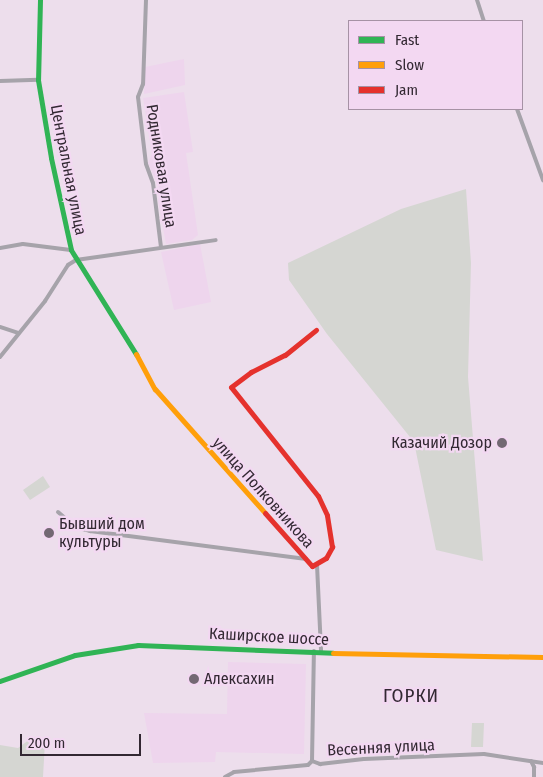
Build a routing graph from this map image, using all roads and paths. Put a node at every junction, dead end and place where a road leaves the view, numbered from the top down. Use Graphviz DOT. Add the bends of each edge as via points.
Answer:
graph roads {
  1 [pos="40,0"];
  2 [pos="146,0"];
  3 [pos="476,0"];
  4 [pos="484,20"];
  5 [pos="38,80"];
  6 [pos="0,81"];
  7 [pos="517,110"];
  8 [pos="543,180"];
  9 [pos="216,240"];
  10 [pos="161,247"];
  11 [pos="0,248"];
  12 [pos="71,250"];
  13 [pos="76,260"];
  14 [pos="0,327"];
  15 [pos="316,330"];
  16 [pos="18,333"];
  17 [pos="0,357"];
  18 [pos="168,406"];
  19 [pos="58,512"];
  20 [pos="306,559"];
  21 [pos="317,565"];
  22 [pos="314,651"];
  23 [pos="321,651"];
  24 [pos="543,657"];
  25 [pos="0,681"];
  26 [pos="312,761"];
  27 [pos="531,761"];
  28 [pos="543,763"];
  29 [pos="224,777"];
  30 [pos="534,777"];
  1 -- 5 [label="street, Центральная улица"];
  2 -- 10 [label="street, Родниковая улица" via="143,84 138,97"];
  3 -- 4 [label="street"];
  5 -- 6 [label="street"];
  5 -- 12 [label="street, Центральная улица"];
  7 -- 8 [label="street"];
  9 -- 10 [label="street"];
  10 -- 13 [label="street"];
  11 -- 12 [label="street" via="23,244"];
  12 -- 13 [label="street, Центральная улица"];
  13 -- 16 [label="street" via="68,265 45,302"];
  13 -- 18 [label="street, Центральная улица"];
  14 -- 16 [label="street"];
  15 -- 21 [label="street, улица Полковникова" via="285,354 231,387 318,496 327,515 332,547"];
  16 -- 17 [label="street"];
  18 -- 20 [label="street, улица Полковникова"];
  19 -- 20 [label="street" via="75,528 90,531"];
  20 -- 21 [label="street, улица Полковникова" via="312,566"];
  21 -- 23 [label="street"];
  22 -- 23 [label="street, Каширское шоссе"];
  22 -- 25 [label="street, Каширское шоссе" via="162,645 115,647 48,663"];
  22 -- 26 [label="street"];
  23 -- 24 [label="street, Каширское шоссе" via="400,656"];
  26 -- 27 [label="street, Весенняя улица" via="320,764 484,754"];
  26 -- 29 [label="street, Весенняя улица" via="308,765 234,772"];
  27 -- 28 [label="street, Весенняя улица"];
  27 -- 30 [label="street"];
}
